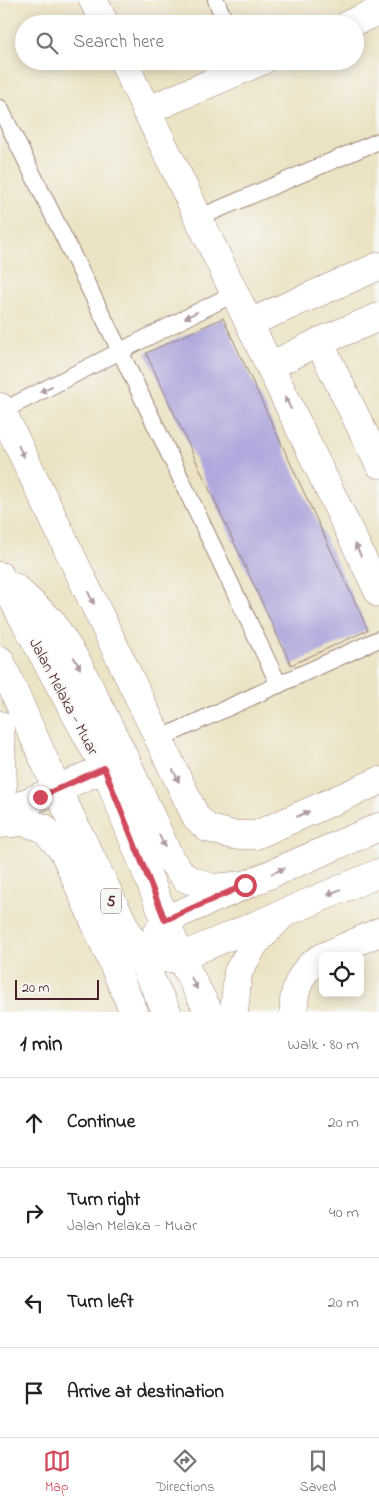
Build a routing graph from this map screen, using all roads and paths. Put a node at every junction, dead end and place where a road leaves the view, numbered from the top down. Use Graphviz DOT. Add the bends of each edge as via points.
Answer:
graph roads {
  1 [pos="93,0"];
  2 [pos="216,0"];
  3 [pos="100,15"];
  4 [pos="222,15"];
  5 [pos="127,70"];
  6 [pos="236,70"];
  7 [pos="0,108"];
  8 [pos="146,111"];
  9 [pos="379,141"];
  10 [pos="198,218"];
  11 [pos="379,266"];
  12 [pos="234,293"];
  13 [pos="379,317"];
  14 [pos="249,323"];
  15 [pos="319,342"];
  16 [pos="120,351"];
  17 [pos="270,366"];
  18 [pos="1,409"];
  19 [pos="378,460"];
  20 [pos="0,575"];
  21 [pos="379,594"];
  22 [pos="379,640"];
  23 [pos="0,660"];
  24 [pos="279,684"];
  25 [pos="0,725"];
  26 [pos="159,739"];
  27 [pos="104,768"];
  28 [pos="379,781"];
  29 [pos="57,789"];
  30 [pos="0,798"];
  31 [pos="0,822"];
  32 [pos="379,827"];
  33 [pos="379,873"];
  34 [pos="245,885"];
  35 [pos="283,914"];
  36 [pos="165,920"];
  37 [pos="379,932"];
  38 [pos="333,952"];
  39 [pos="180,957"];
  40 [pos="319,958"];
  41 [pos="141,961"];
  42 [pos="134,1012"];
  43 [pos="167,1012"];
  44 [pos="209,1012"];
  45 [pos="234,1012"];
  46 [pos="294,1012"];
  1 -- 3 [label="street"];
  2 -- 4 [label="lane"];
  5 -- 8 [label="street"];
  6 -- 8 [label="street"];
  7 -- 16 [label="lane"];
  8 -- 10 [label="street"];
  9 -- 10 [label="lane"];
  10 -- 12 [label="street"];
  11 -- 14 [label="street"];
  12 -- 14 [label="street"];
  12 -- 16 [label="lane, one-way"];
  13 -- 15 [label="street"];
  14 -- 17 [label="street"];
  15 -- 17 [label="street"];
  15 -- 19 [label="street"];
  16 -- 18 [label="lane, one-way"];
  16 -- 24 [label="lane"];
  21 -- 17 [label="street, one-way"];
  18 -- 26 [label="street, one-way"];
  20 -- 27 [label="street, Jalan Melaka - Muar"];
  20 -- 34 [label="street, one-way" via="51,621 77,662 170,859 185,878 212,888"];
  22 -- 24 [label="lane"];
  23 -- 29 [label="street, 5"];
  24 -- 26 [label="lane"];
  25 -- 30 [label="street"];
  26 -- 28 [label="street, one-way" via="196,817 207,828 233,836 256,835"];
  27 -- 29 [label="street"];
  27 -- 36 [label="street, Jalan Melaka - Muar"];
  29 -- 31 [label="street" via="21,805"];
  29 -- 41 [label="street, 5"];
  31 -- 42 [label="street" via="24,822 44,828 64,852"];
  34 -- 32 [label="street, one-way"];
  33 -- 35 [label="street, one-way"];
  34 -- 36 [label="street"];
  35 -- 39 [label="street"];
  35 -- 45 [label="street" via="254,943 238,972"];
  36 -- 39 [label="street, Jalan Melaka - Muar"];
  36 -- 41 [label="street"];
  37 -- 38 [label="street"];
  39 -- 41 [label="street"];
  39 -- 44 [label="street, Jalan Melaka - Muar, one-way"];
  40 -- 46 [label="street" via="303,972 296,991"];
  41 -- 43 [label="street, 5"];
}
